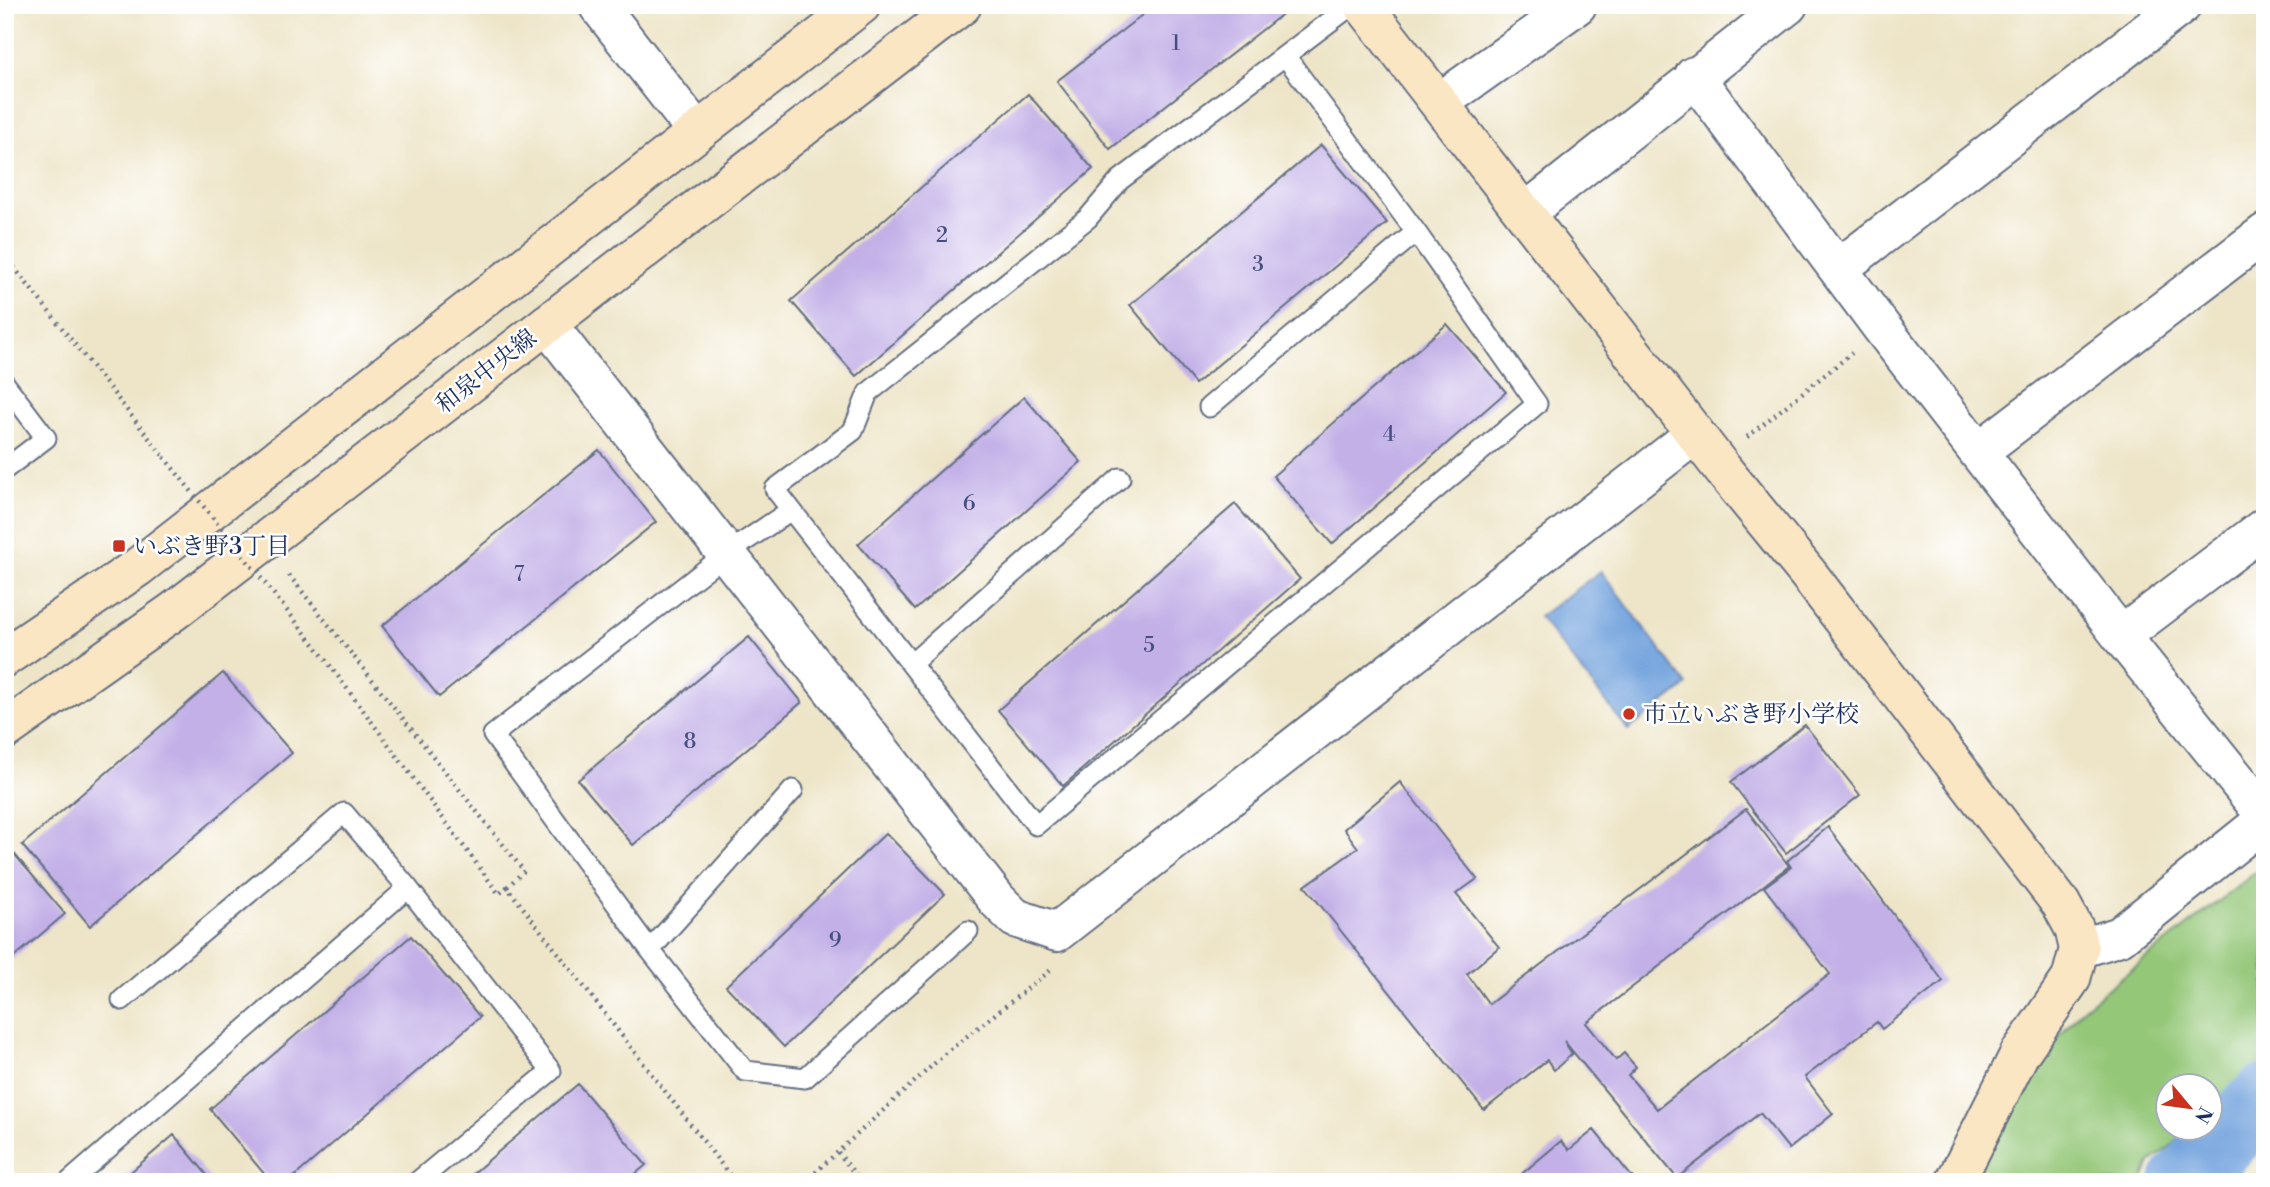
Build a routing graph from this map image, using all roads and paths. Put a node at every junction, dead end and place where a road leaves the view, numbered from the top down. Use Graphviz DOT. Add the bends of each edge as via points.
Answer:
graph roads {
  1 [pos="598,5"];
  2 [pos="861,5"];
  3 [pos="962,5"];
  4 [pos="1352,5"];
  5 [pos="1363,5"];
  6 [pos="1577,5"];
  7 [pos="1788,5"];
  8 [pos="2182,5"];
  9 [pos="1286,57"];
  10 [pos="1694,76"];
  11 [pos="1440,102"];
  12 [pos="697,132"];
  13 [pos="1525,213"];
  14 [pos="1416,232"];
  15 [pos="2265,233"];
  16 [pos="5,256"];
  17 [pos="1839,268"];
  18 [pos="547,324"];
  19 [pos="1882,328"];
  20 [pos="5,384"];
  21 [pos="1209,407"];
  22 [pos="1695,434"];
  23 [pos="1743,440"];
  24 [pos="1978,452"];
  25 [pos="5,469"];
  26 [pos="1120,478"];
  27 [pos="791,510"];
  28 [pos="2265,527"];
  29 [pos="726,554"];
  30 [pos="289,575"];
  31 [pos="2121,636"];
  32 [pos="5,657"];
  33 [pos="911,664"];
  34 [pos="5,730"];
  35 [pos="793,790"];
  36 [pos="2265,817"];
  37 [pos="506,887"];
  38 [pos="408,888"];
  39 [pos="968,931"];
  40 [pos="2079,948"];
  41 [pos="650,950"];
  42 [pos="122,1000"];
  43 [pos="837,1152"];
  44 [pos="69,1182"];
  45 [pos="417,1182"];
  46 [pos="735,1182"];
  47 [pos="861,1182"];
  48 [pos="1955,1182"];
  1 -- 12 [label="street"];
  2 -- 12 [label="street"];
  3 -- 18 [label="street, 和泉中央線"];
  4 -- 9 [label="lane"];
  5 -- 11 [label="street"];
  6 -- 11 [label="street"];
  7 -- 10 [label="street"];
  8 -- 17 [label="street"];
  9 -- 14 [label="lane"];
  9 -- 27 [label="lane" via="1121,180 1088,218 868,393 853,431 775,489"];
  10 -- 13 [label="street"];
  10 -- 17 [label="street"];
  11 -- 13 [label="street"];
  12 -- 32 [label="street" via="138,567"];
  13 -- 22 [label="street"];
  14 -- 21 [label="lane"];
  14 -- 33 [label="lane" via="1537,404 1036,825"];
  15 -- 24 [label="street"];
  16 -- 37 [label="path, bridge" via="317,648 499,894"];
  17 -- 19 [label="street"];
  18 -- 29 [label="street"];
  18 -- 34 [label="street, 和泉中央線" via="174,611"];
  19 -- 23 [label="path"];
  19 -- 24 [label="street"];
  20 -- 25 [label="lane" via="47,438"];
  22 -- 29 [label="street" via="1057,932 1015,918 997,900"];
  22 -- 40 [label="street" via="2061,904"];
  24 -- 31 [label="street"];
  26 -- 33 [label="lane"];
  27 -- 29 [label="lane"];
  27 -- 33 [label="lane"];
  28 -- 31 [label="street"];
  29 -- 41 [label="lane" via="493,735"];
  30 -- 37 [label="path" via="523,871"];
  31 -- 36 [label="street"];
  35 -- 41 [label="lane"];
  36 -- 40 [label="street" via="2120,936"];
  37 -- 46 [label="path"];
  38 -- 42 [label="lane" via="344,813"];
  38 -- 44 [label="lane"];
  38 -- 45 [label="lane" via="551,1071"];
  39 -- 41 [label="lane" via="805,1078 746,1071"];
  40 -- 48 [label="street" via="2071,979 2020,1053"];
  43 -- 47 [label="path"];
}
